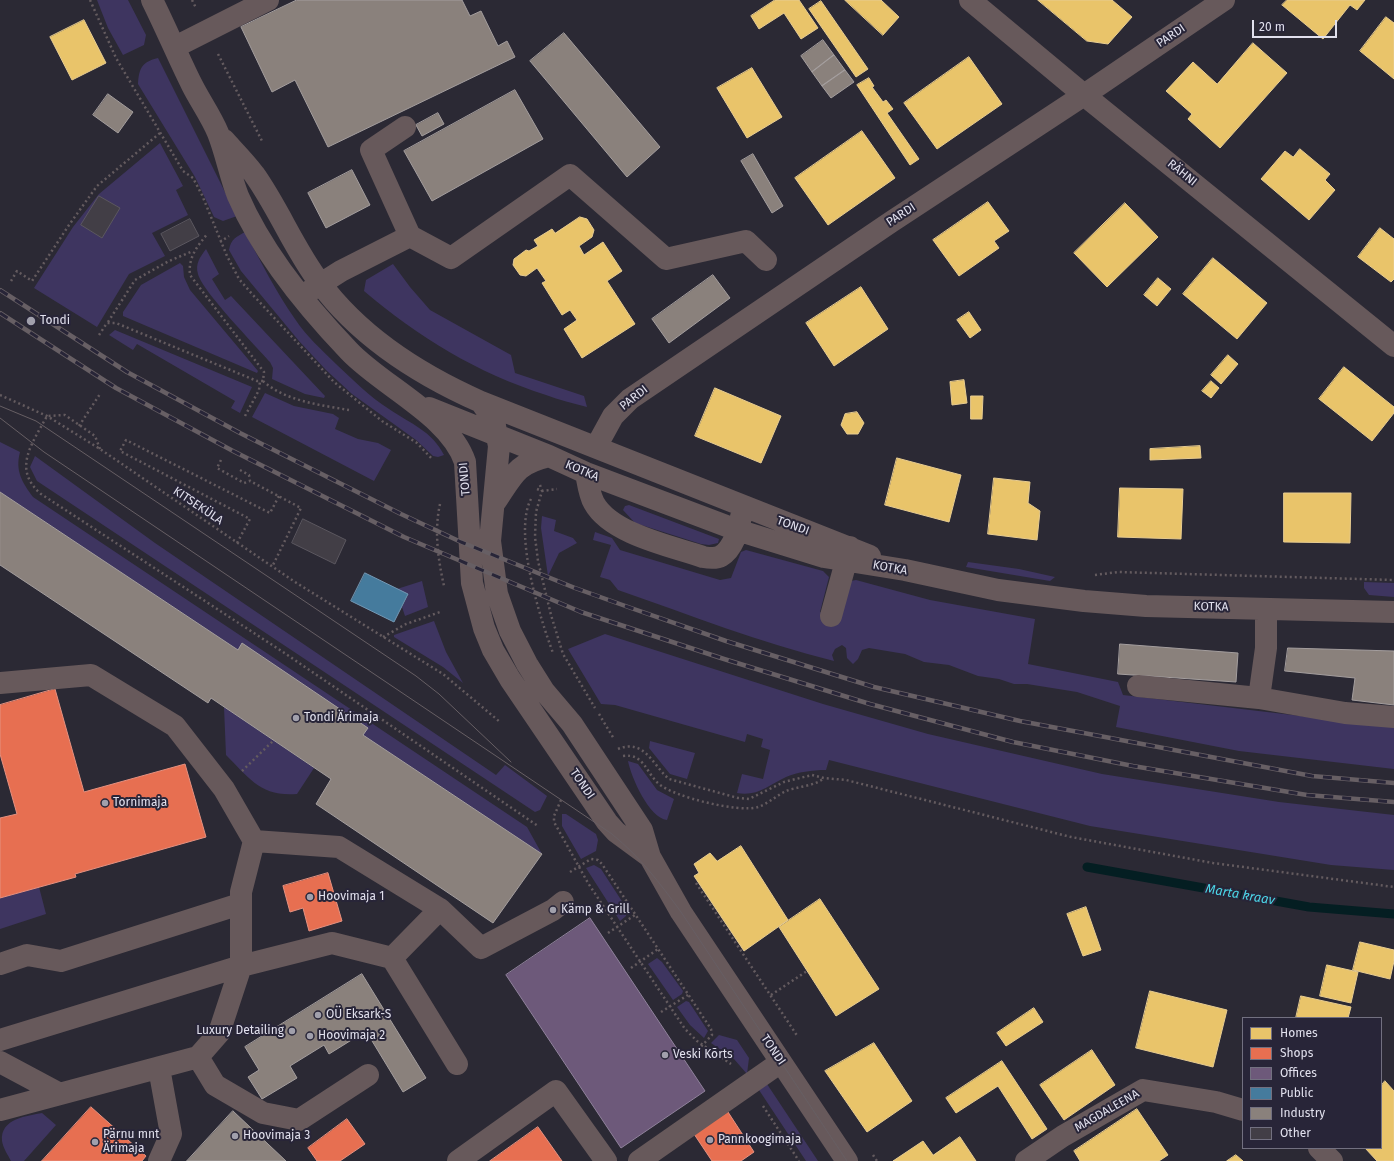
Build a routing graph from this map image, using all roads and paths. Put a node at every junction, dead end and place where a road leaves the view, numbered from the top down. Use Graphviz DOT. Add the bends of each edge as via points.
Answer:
graph roads {
  1 [pos="90,0"];
  2 [pos="152,0"];
  3 [pos="268,0"];
  4 [pos="970,0"];
  5 [pos="1224,0"];
  6 [pos="207,31"];
  7 [pos="175,47"];
  8 [pos="1084,95"];
  9 [pos="405,127"];
  10 [pos="160,133"];
  11 [pos="218,133"];
  12 [pos="264,145"];
  13 [pos="208,233"];
  14 [pos="410,236"];
  15 [pos="194,251"];
  16 [pos="766,260"];
  17 [pos="11,281"];
  18 [pos="320,284"];
  19 [pos="301,296"];
  20 [pos="107,323"];
  21 [pos="99,335"];
  22 [pos="1394,346"];
  23 [pos="262,381"];
  24 [pos="100,394"];
  25 [pos="0,395"];
  26 [pos="413,402"];
  27 [pos="349,410"];
  28 [pos="47,416"];
  29 [pos="244,416"];
  30 [pos="80,426"];
  31 [pos="496,426"];
  32 [pos="596,447"];
  33 [pos="100,449"];
  34 [pos="549,456"];
  35 [pos="221,460"];
  36 [pos="465,462"];
  37 [pos="436,465"];
  38 [pos="240,470"];
  39 [pos="250,481"];
  40 [pos="539,481"];
  41 [pos="587,482"];
  42 [pos="542,491"];
  43 [pos="535,493"];
  44 [pos="279,496"];
  45 [pos="532,496"];
  46 [pos="441,497"];
  47 [pos="494,504"];
  48 [pos="739,505"];
  49 [pos="738,530"];
  50 [pos="237,543"];
  51 [pos="848,554"];
  52 [pos="272,567"];
  53 [pos="905,570"];
  54 [pos="1092,575"];
  55 [pos="1394,580"];
  56 [pos="446,593"];
  57 [pos="1266,609"];
  58 [pos="440,612"];
  59 [pos="1394,612"];
  60 [pos="831,616"];
  61 [pos="383,638"];
  62 [pos="556,660"];
  63 [pos="0,683"];
  64 [pos="1138,686"];
  65 [pos="1259,698"];
  66 [pos="1394,716"];
  67 [pos="500,722"];
  68 [pos="274,740"];
  69 [pos="615,751"];
  70 [pos="617,754"];
  71 [pos="620,757"];
  72 [pos="824,778"];
  73 [pos="224,789"];
  74 [pos="558,806"];
  75 [pos="538,826"];
  76 [pos="254,841"];
  77 [pos="650,857"];
  78 [pos="579,866"];
  79 [pos="570,872"];
  80 [pos="696,882"];
  81 [pos="1394,887"];
  82 [pos="563,902"];
  83 [pos="240,904"];
  84 [pos="440,909"];
  85 [pos="635,915"];
  86 [pos="617,927"];
  87 [pos="608,933"];
  88 [pos="658,950"];
  89 [pos="392,958"];
  90 [pos="640,961"];
  91 [pos="0,964"];
  92 [pos="241,966"];
  93 [pos="631,968"];
  94 [pos="807,971"];
  95 [pos="771,994"];
  96 [pos="688,995"];
  97 [pos="670,1006"];
  98 [pos="661,1012"];
  99 [pos="0,1040"];
  100 [pos="801,1041"];
  101 [pos="703,1045"];
  102 [pos="694,1054"];
  103 [pos="198,1057"];
  104 [pos="0,1062"];
  105 [pos="781,1062"];
  106 [pos="457,1064"];
  107 [pos="159,1068"];
  108 [pos="368,1075"];
  109 [pos="748,1085"];
  110 [pos="58,1093"];
  111 [pos="0,1110"];
  112 [pos="1242,1110"];
  113 [pos="1320,1149"];
  114 [pos="872,1154"];
  115 [pos="159,1161"];
  116 [pos="458,1161"];
  117 [pos="606,1161"];
  118 [pos="640,1161"];
  119 [pos="799,1161"];
  120 [pos="847,1161"];
  121 [pos="876,1161"];
  122 [pos="1026,1161"];
  123 [pos="1332,1161"];
  1 -- 10 [label="path" via="116,58"];
  2 -- 7 [label="street, TONDI"];
  3 -- 6 [label="street"];
  4 -- 8 [label="street, RÄHNI"];
  5 -- 8 [label="street, PARDI"];
  6 -- 7 [label="street"];
  6 -- 12 [label="path"];
  7 -- 11 [label="street, TONDI"];
  8 -- 22 [label="street, RÄHNI"];
  8 -- 32 [label="street, PARDI" via="630,399 613,416"];
  9 -- 14 [label="street" via="371,150"];
  10 -- 17 [label="path" via="97,186 32,281 17,271"];
  10 -- 37 [label="path" via="183,171 193,178 239,279 321,370 364,408 417,443"];
  11 -- 18 [label="street, TONDI" via="254,174"];
  11 -- 19 [label="street, TONDI" via="238,195 248,216 272,257"];
  13 -- 15 [label="path"];
  14 -- 16 [label="street" via="451,258 570,175 666,259 746,241"];
  14 -- 18 [label="street"];
  15 -- 20 [label="path" via="169,261 135,280"];
  15 -- 23 [label="path" via="189,266 190,275 264,372"];
  18 -- 19 [label="street"];
  18 -- 31 [label="street, TONDI" via="344,311 388,350 454,390 481,402"];
  19 -- 26 [label="street, TONDI" via="330,332 354,356"];
  20 -- 21 [label="path"];
  20 -- 23 [label="path" via="120,324"];
  23 -- 27 [label="path" via="270,388 304,401"];
  23 -- 29 [label="path"];
  24 -- 30 [label="path"];
  25 -- 28 [label="path, KITSEKÜLA"];
  26 -- 31 [label="street, KOTKA"];
  26 -- 36 [label="street, TONDI" via="451,436 461,449"];
  28 -- 30 [label="path" via="65,415"];
  28 -- 33 [label="path, KITSEKÜLA"];
  28 -- 75 [label="path" via="28,455 25,468 27,478 41,494 283,652"];
  30 -- 33 [label="path" via="95,436"];
  31 -- 32 [label="street, TONDI"];
  31 -- 34 [label="street, KOTKA"];
  31 -- 36 [label="street" via="468,450"];
  31 -- 47 [label="street, TONDI" via="499,459"];
  32 -- 48 [label="street, TONDI"];
  33 -- 50 [label="path, KITSEKÜLA"];
  34 -- 41 [label="street, KOTKA"];
  34 -- 47 [label="street" via="530,461 519,468"];
  35 -- 39 [label="path" via="217,468 244,483"];
  36 -- 77 [label="street, TONDI" via="472,583 484,628 493,650 607,822 616,832"];
  38 -- 39 [label="path" via="248,475"];
  39 -- 44 [label="path"];
  40 -- 42 [label="path"];
  41 -- 42 [label="path" via="570,488"];
  41 -- 49 [label="street, KOTKA"];
  41 -- 49 [label="street" via="594,503 602,513 630,533 703,557 721,556 734,540"];
  42 -- 43 [label="path" via="537,489"];
  42 -- 69 [label="path" via="536,512 535,537 538,561 557,637 574,674 613,735"];
  44 -- 50 [label="path" via="270,513 126,440 120,451 250,519"];
  44 -- 52 [label="path" via="301,508"];
  45 -- 62 [label="path" via="526,521 528,558 541,618"];
  46 -- 56 [label="path" via="437,543"];
  47 -- 77 [label="street, TONDI" via="490,541 493,568 497,594 510,631 544,691 572,724 642,830"];
  48 -- 49 [label="street" via="741,519"];
  48 -- 51 [label="street, TONDI"];
  49 -- 51 [label="street, KOTKA" via="824,557"];
  50 -- 52 [label="path, KITSEKÜLA"];
  51 -- 53 [label="street, TONDI"];
  51 -- 60 [label="street"];
  52 -- 61 [label="path, KITSEKÜLA"];
  53 -- 57 [label="street, KOTKA" via="998,590 1084,601 1146,606"];
  54 -- 55 [label="path" via="1118,572"];
  57 -- 59 [label="street, KOTKA"];
  57 -- 65 [label="street" via="1266,648"];
  58 -- 61 [label="path" via="406,624"];
  61 -- 67 [label="path, KITSEKÜLA" via="443,674"];
  63 -- 73 [label="street" via="91,675 175,726"];
  64 -- 65 [label="street"];
  65 -- 66 [label="street" via="1344,713"];
  68 -- 73 [label="path"];
  69 -- 70 [label="path"];
  69 -- 72 [label="path" via="622,747 638,748 650,756 662,774 669,779 738,798 749,799 759,796 774,786 794,778 812,775"];
  71 -- 72 [label="path" via="630,756 640,760 657,783 671,792 738,809 758,807 785,792 819,783"];
  72 -- 81 [label="path" via="846,780 1071,837 1213,863"];
  73 -- 76 [label="street"];
  74 -- 78 [label="path" via="554,822"];
  76 -- 83 [label="street"];
  76 -- 84 [label="street" via="339,847"];
  77 -- 105 [label="street, TONDI" via="681,912"];
  78 -- 79 [label="path"];
  78 -- 85 [label="path" via="591,859 598,860"];
  78 -- 86 [label="path"];
  80 -- 95 [label="path"];
  82 -- 84 [label="street" via="553,910 481,948"];
  83 -- 91 [label="street" via="61,961 27,955"];
  83 -- 92 [label="street"];
  84 -- 89 [label="street"];
  85 -- 86 [label="path"];
  85 -- 88 [label="path"];
  86 -- 87 [label="path"];
  86 -- 90 [label="path"];
  88 -- 90 [label="path"];
  88 -- 96 [label="path"];
  89 -- 92 [label="street" via="332,943"];
  89 -- 106 [label="street"];
  90 -- 93 [label="path"];
  90 -- 97 [label="path"];
  92 -- 99 [label="street"];
  92 -- 103 [label="street" via="219,1034"];
  94 -- 95 [label="path"];
  95 -- 100 [label="path"];
  96 -- 97 [label="path"];
  96 -- 101 [label="path" via="713,1032"];
  97 -- 98 [label="path"];
  97 -- 101 [label="path" via="690,1036"];
  101 -- 102 [label="path"];
  101 -- 109 [label="path" via="727,1061"];
  103 -- 107 [label="street"];
  103 -- 108 [label="street" via="215,1085 264,1113 298,1120"];
  104 -- 110 [label="street"];
  105 -- 109 [label="street"];
  105 -- 120 [label="street, TONDI"];
  107 -- 110 [label="street"];
  107 -- 115 [label="street" via="171,1134"];
  109 -- 118 [label="street"];
  109 -- 119 [label="path"];
  110 -- 111 [label="street"];
  112 -- 122 [label="street, MAGDALEENA" via="1216,1102 1143,1090 1063,1136"];
  113 -- 123 [label="street"];
  114 -- 121 [label="path"];
  116 -- 117 [label="street" via="556,1091"];
}
